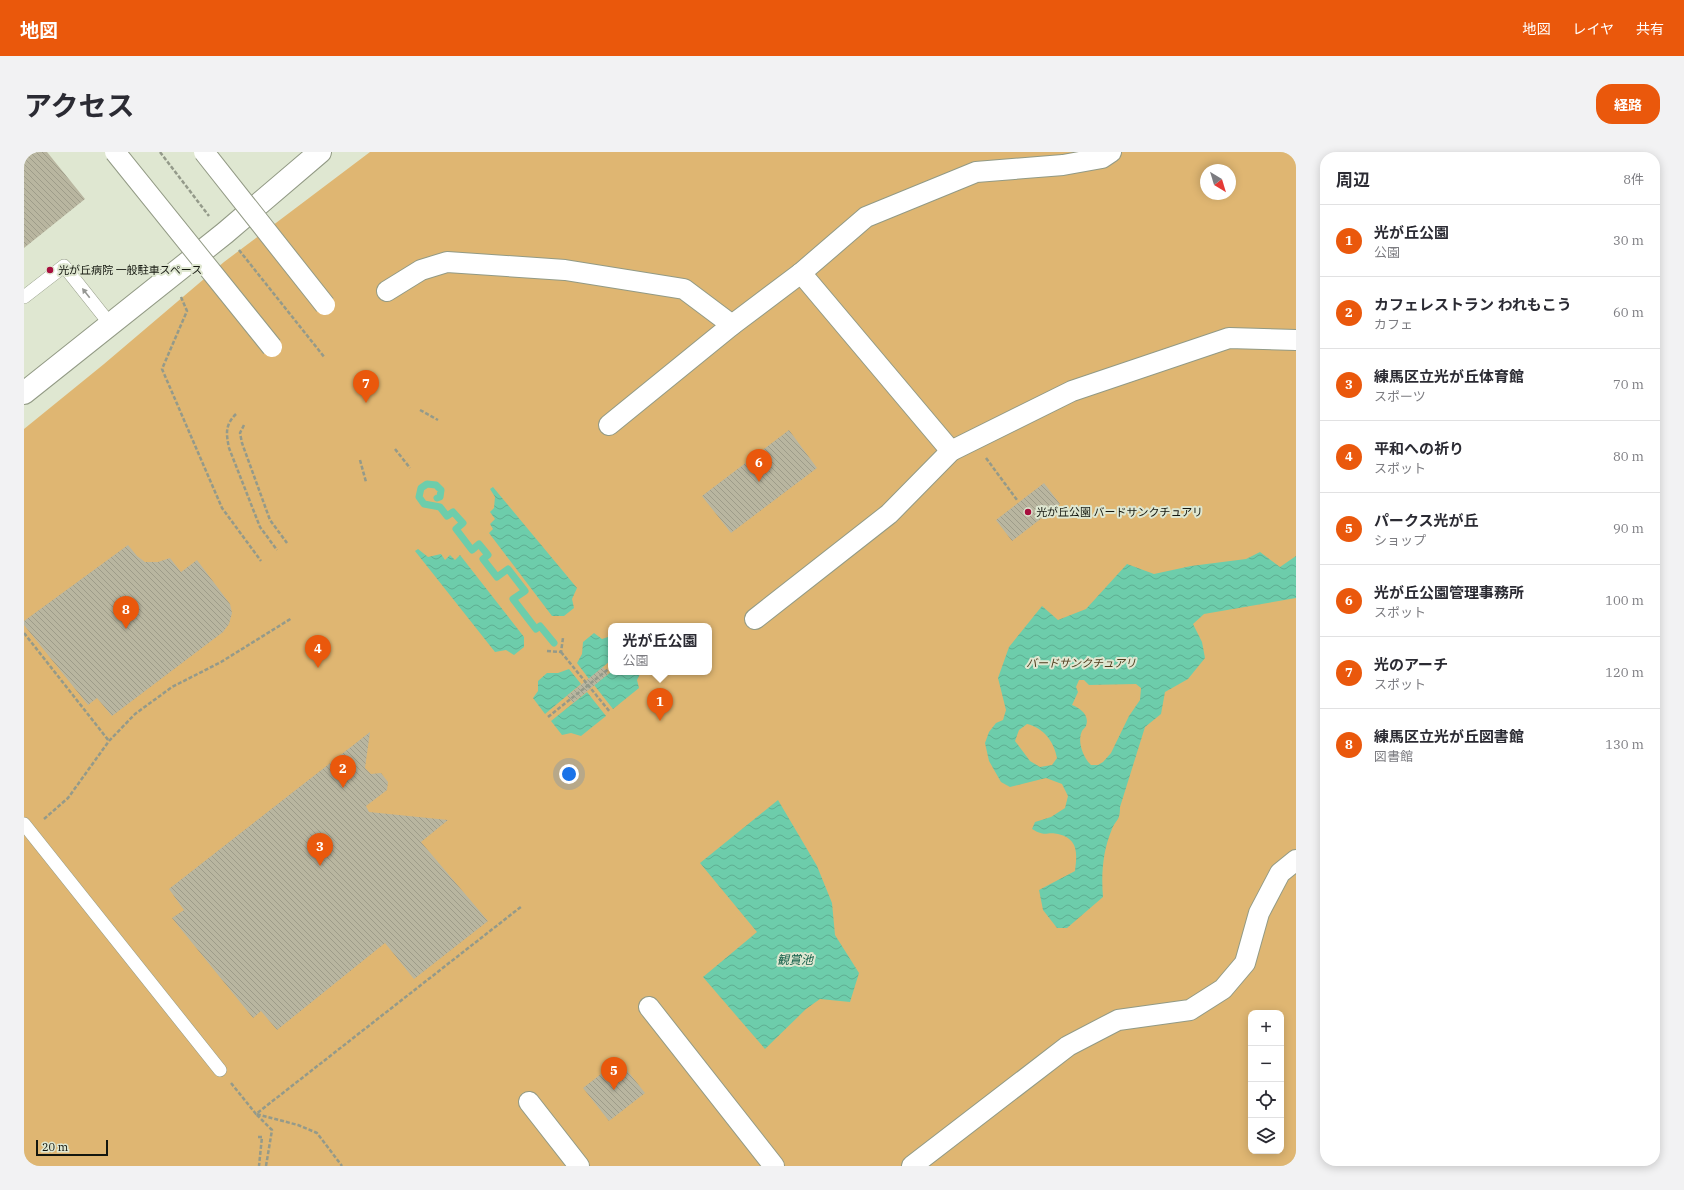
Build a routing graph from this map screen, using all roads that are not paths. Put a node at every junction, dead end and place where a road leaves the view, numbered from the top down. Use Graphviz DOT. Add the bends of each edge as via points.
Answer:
graph roads {
  1 [pos="115,152"];
  2 [pos="204,152"];
  3 [pos="320,152"];
  4 [pos="1111,152"];
  5 [pos="801,273"];
  6 [pos="387,290"];
  7 [pos="24,297"];
  8 [pos="325,305"];
  9 [pos="110,324"];
  10 [pos="732,325"];
  11 [pos="1296,340"];
  12 [pos="272,347"];
  13 [pos="24,393"];
  14 [pos="609,425"];
  15 [pos="951,451"];
  16 [pos="755,619"];
  17 [pos="27,828"];
  18 [pos="1296,860"];
  19 [pos="649,1007"];
  20 [pos="220,1070"];
  21 [pos="529,1102"];
  22 [pos="579,1166"];
  23 [pos="774,1166"];
  24 [pos="912,1166"];
  1 -- 12 [label="street, bridge"];
  2 -- 8 [label="street, bridge"];
  3 -- 9 [label="street" via="218,226 172,275"];
  4 -- 5 [label="street" via="1102,158 1063,165 976,172 866,217"];
  5 -- 10 [label="street"];
  5 -- 15 [label="street"];
  6 -- 10 [label="street" via="421,270 447,262 565,270 684,289"];
  9 -- 7 [label="lane, one-way" via="64,266"];
  9 -- 13 [label="street"];
  10 -- 14 [label="street"];
  11 -- 15 [label="street" via="1229,338 1072,391"];
  15 -- 16 [label="street" via="889,514"];
  17 -- 20 [label="lane"];
  18 -- 24 [label="street" via="1280,873 1259,913 1244,963 1223,989 1190,1010 1118,1020 1068,1046"];
  19 -- 23 [label="street"];
  21 -- 22 [label="street"];
}
